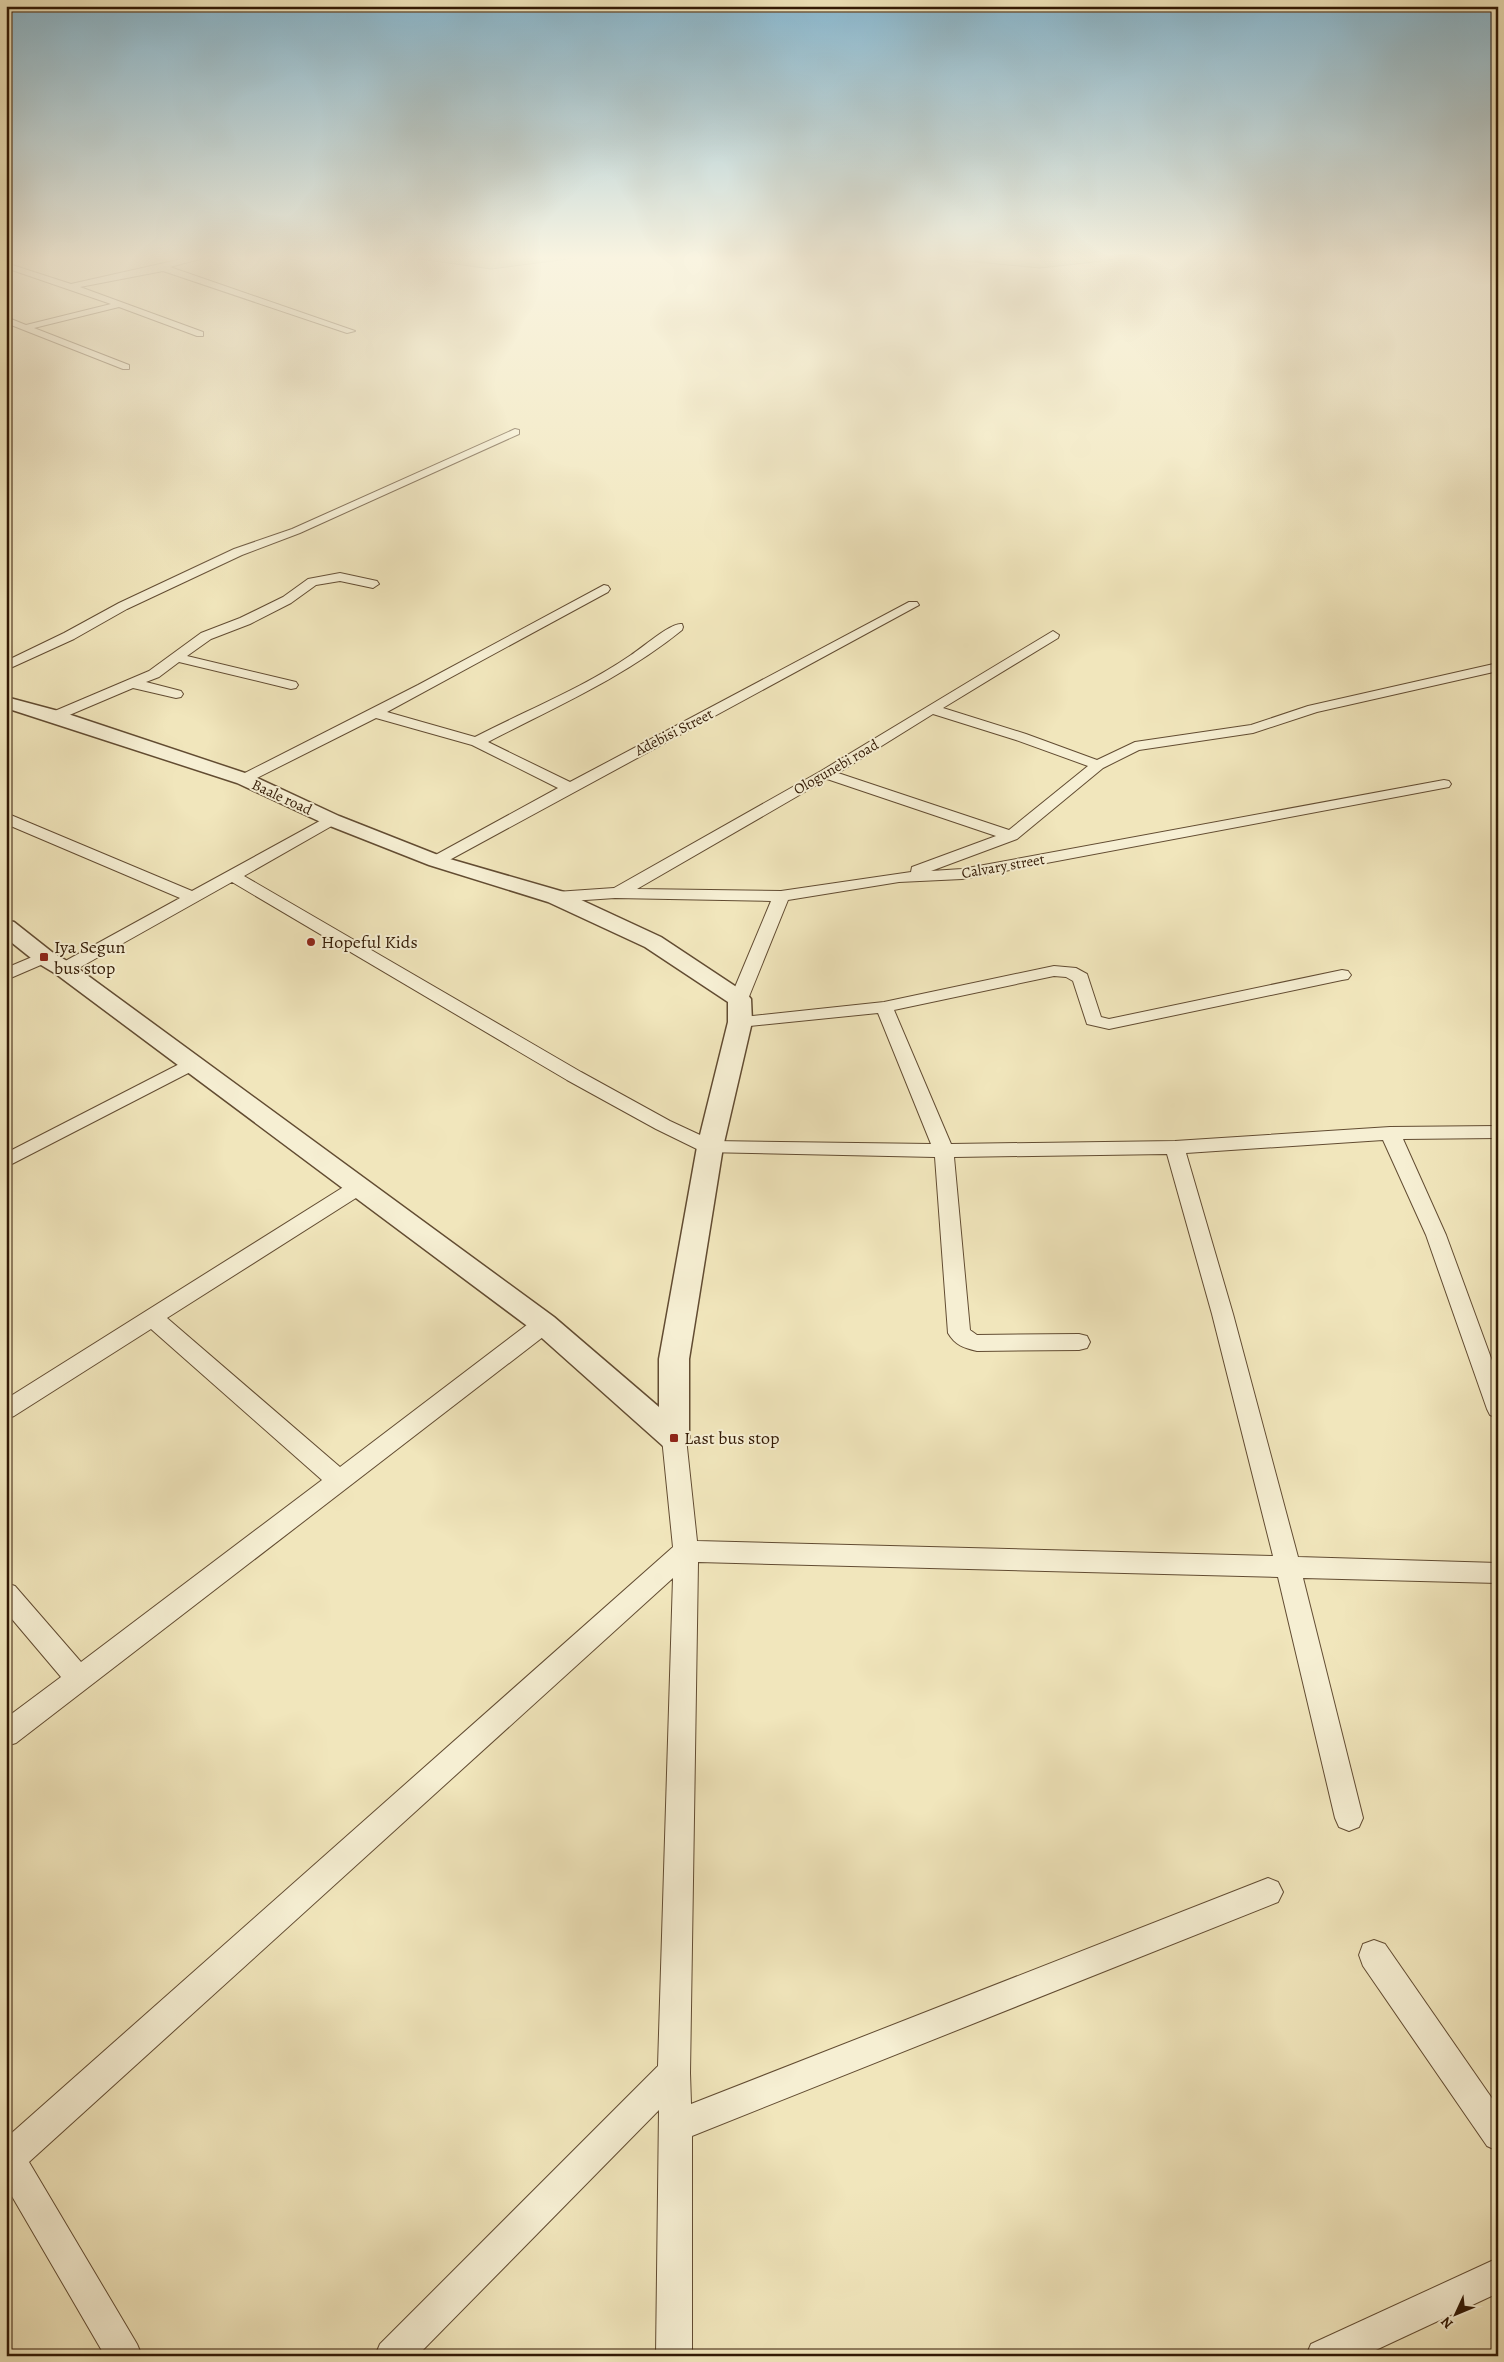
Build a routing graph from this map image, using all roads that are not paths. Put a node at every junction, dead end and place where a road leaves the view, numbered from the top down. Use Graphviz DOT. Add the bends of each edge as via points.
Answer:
graph roads {
  1 [pos="122,365"];
  2 [pos="126,367"];
  3 [pos="515,432"];
  4 [pos="373,584"];
  5 [pos="604,589"];
  6 [pos="913,605"];
  7 [pos="677,627"];
  8 [pos="1053,634"];
  9 [pos="175,657"];
  10 [pos="6,666"];
  11 [pos="1498,667"];
  12 [pos="135,684"];
  13 [pos="291,685"];
  14 [pos="176,694"];
  15 [pos="6,702"];
  16 [pos="933,710"];
  17 [pos="375,713"];
  18 [pos="55,716"];
  19 [pos="477,742"];
  20 [pos="1098,765"];
  21 [pos="826,774"];
  22 [pos="244,779"];
  23 [pos="1444,784"];
  24 [pos="570,788"];
  25 [pos="6,818"];
  26 [pos="332,820"];
  27 [pos="1011,836"];
  28 [pos="436,862"];
  29 [pos="233,876"];
  30 [pos="900,877"];
  31 [pos="615,894"];
  32 [pos="781,896"];
  33 [pos="556,897"];
  34 [pos="194,898"];
  35 [pos="6,927"];
  36 [pos="54,963"];
  37 [pos="6,975"];
  38 [pos="1342,975"];
  39 [pos="884,1007"];
  40 [pos="740,1010"];
  41 [pos="193,1063"];
  42 [pos="1498,1132"];
  43 [pos="1390,1133"];
  44 [pos="710,1147"];
  45 [pos="1175,1147"];
  46 [pos="944,1152"];
  47 [pos="6,1161"];
  48 [pos="360,1186"];
  49 [pos="153,1318"];
  50 [pos="544,1324"];
  51 [pos="1079,1342"];
  52 [pos="1498,1408"];
  53 [pos="6,1410"];
  54 [pos="674,1438"];
  55 [pos="340,1481"];
  56 [pos="686,1551"];
  57 [pos="1289,1567"];
  58 [pos="1498,1573"];
  59 [pos="6,1594"];
  60 [pos="78,1678"];
  61 [pos="6,1734"];
  62 [pos="1349,1818"];
  63 [pos="1268,1892"];
  64 [pos="1374,1955"];
  65 [pos="674,2073"];
  66 [pos="676,2126"];
  67 [pos="1498,2135"];
  68 [pos="8,2156"];
  69 [pos="1498,2275"];
  70 [pos="125,2356"];
  71 [pos="392,2356"];
  72 [pos="674,2356"];
  73 [pos="1323,2356"];
  1 -- 2 [label="street"];
  3 -- 10 [label="street" via="296,531 238,552"];
  4 -- 9 [label="street" via="340,577 312,582 287,600 206,636"];
  5 -- 17 [label="street"];
  6 -- 24 [label="street, Adebisi Street"];
  7 -- 19 [label="street" via="632,662"];
  8 -- 16 [label="street, Ologunebi road"];
  9 -- 12 [label="street"];
  9 -- 13 [label="street"];
  11 -- 20 [label="street" via="1313,709 1253,729 1135,746"];
  12 -- 14 [label="street"];
  12 -- 18 [label="street"];
  15 -- 18 [label="street, Baale road"];
  16 -- 20 [label="street" via="1022,737"];
  16 -- 21 [label="street, Ologunebi road"];
  17 -- 19 [label="street"];
  17 -- 22 [label="street"];
  18 -- 22 [label="street, Baale road"];
  19 -- 24 [label="street"];
  20 -- 27 [label="street"];
  21 -- 27 [label="street"];
  21 -- 31 [label="street, Ologunebi road"];
  22 -- 26 [label="street, Baale road"];
  23 -- 30 [label="street, Calvary street" via="962,874"];
  24 -- 28 [label="street, Adebisi Street"];
  25 -- 34 [label="street"];
  26 -- 28 [label="street, Baale road"];
  26 -- 29 [label="street"];
  27 -- 30 [label="street"];
  28 -- 33 [label="street, Baale road"];
  29 -- 34 [label="street"];
  29 -- 44 [label="street" via="582,1080"];
  30 -- 32 [label="street, Calvary street"];
  31 -- 32 [label="street, Calvary street"];
  31 -- 33 [label="street, Calvary street"];
  32 -- 40 [label="street"];
  33 -- 40 [label="street, Baale road" via="654,942"];
  34 -- 36 [label="street"];
  35 -- 36 [label="street"];
  36 -- 37 [label="street"];
  36 -- 41 [label="street"];
  38 -- 39 [label="street" via="1109,1024 1093,1020 1081,978 1070,972 1054,971"];
  39 -- 40 [label="street"];
  39 -- 46 [label="street"];
  40 -- 44 [label="street"];
  41 -- 47 [label="street"];
  41 -- 48 [label="street"];
  42 -- 43 [label="street"];
  43 -- 45 [label="street"];
  43 -- 52 [label="street" via="1436,1236"];
  44 -- 46 [label="street"];
  44 -- 54 [label="street" via="674,1359"];
  45 -- 46 [label="street"];
  45 -- 57 [label="street"];
  46 -- 51 [label="street" via="959,1333 966,1340 977,1343"];
  48 -- 49 [label="street"];
  48 -- 50 [label="street"];
  49 -- 53 [label="street"];
  49 -- 55 [label="street"];
  50 -- 54 [label="street"];
  50 -- 55 [label="street"];
  54 -- 56 [label="street"];
  55 -- 60 [label="street"];
  56 -- 57 [label="street"];
  56 -- 65 [label="street"];
  56 -- 68 [label="street"];
  57 -- 58 [label="street"];
  57 -- 62 [label="street"];
  59 -- 60 [label="street"];
  60 -- 61 [label="street"];
  63 -- 66 [label="street"];
  64 -- 67 [label="street"];
  65 -- 66 [label="street"];
  65 -- 71 [label="street"];
  66 -- 72 [label="street"];
  68 -- 70 [label="street"];
  69 -- 73 [label="street"];
}
